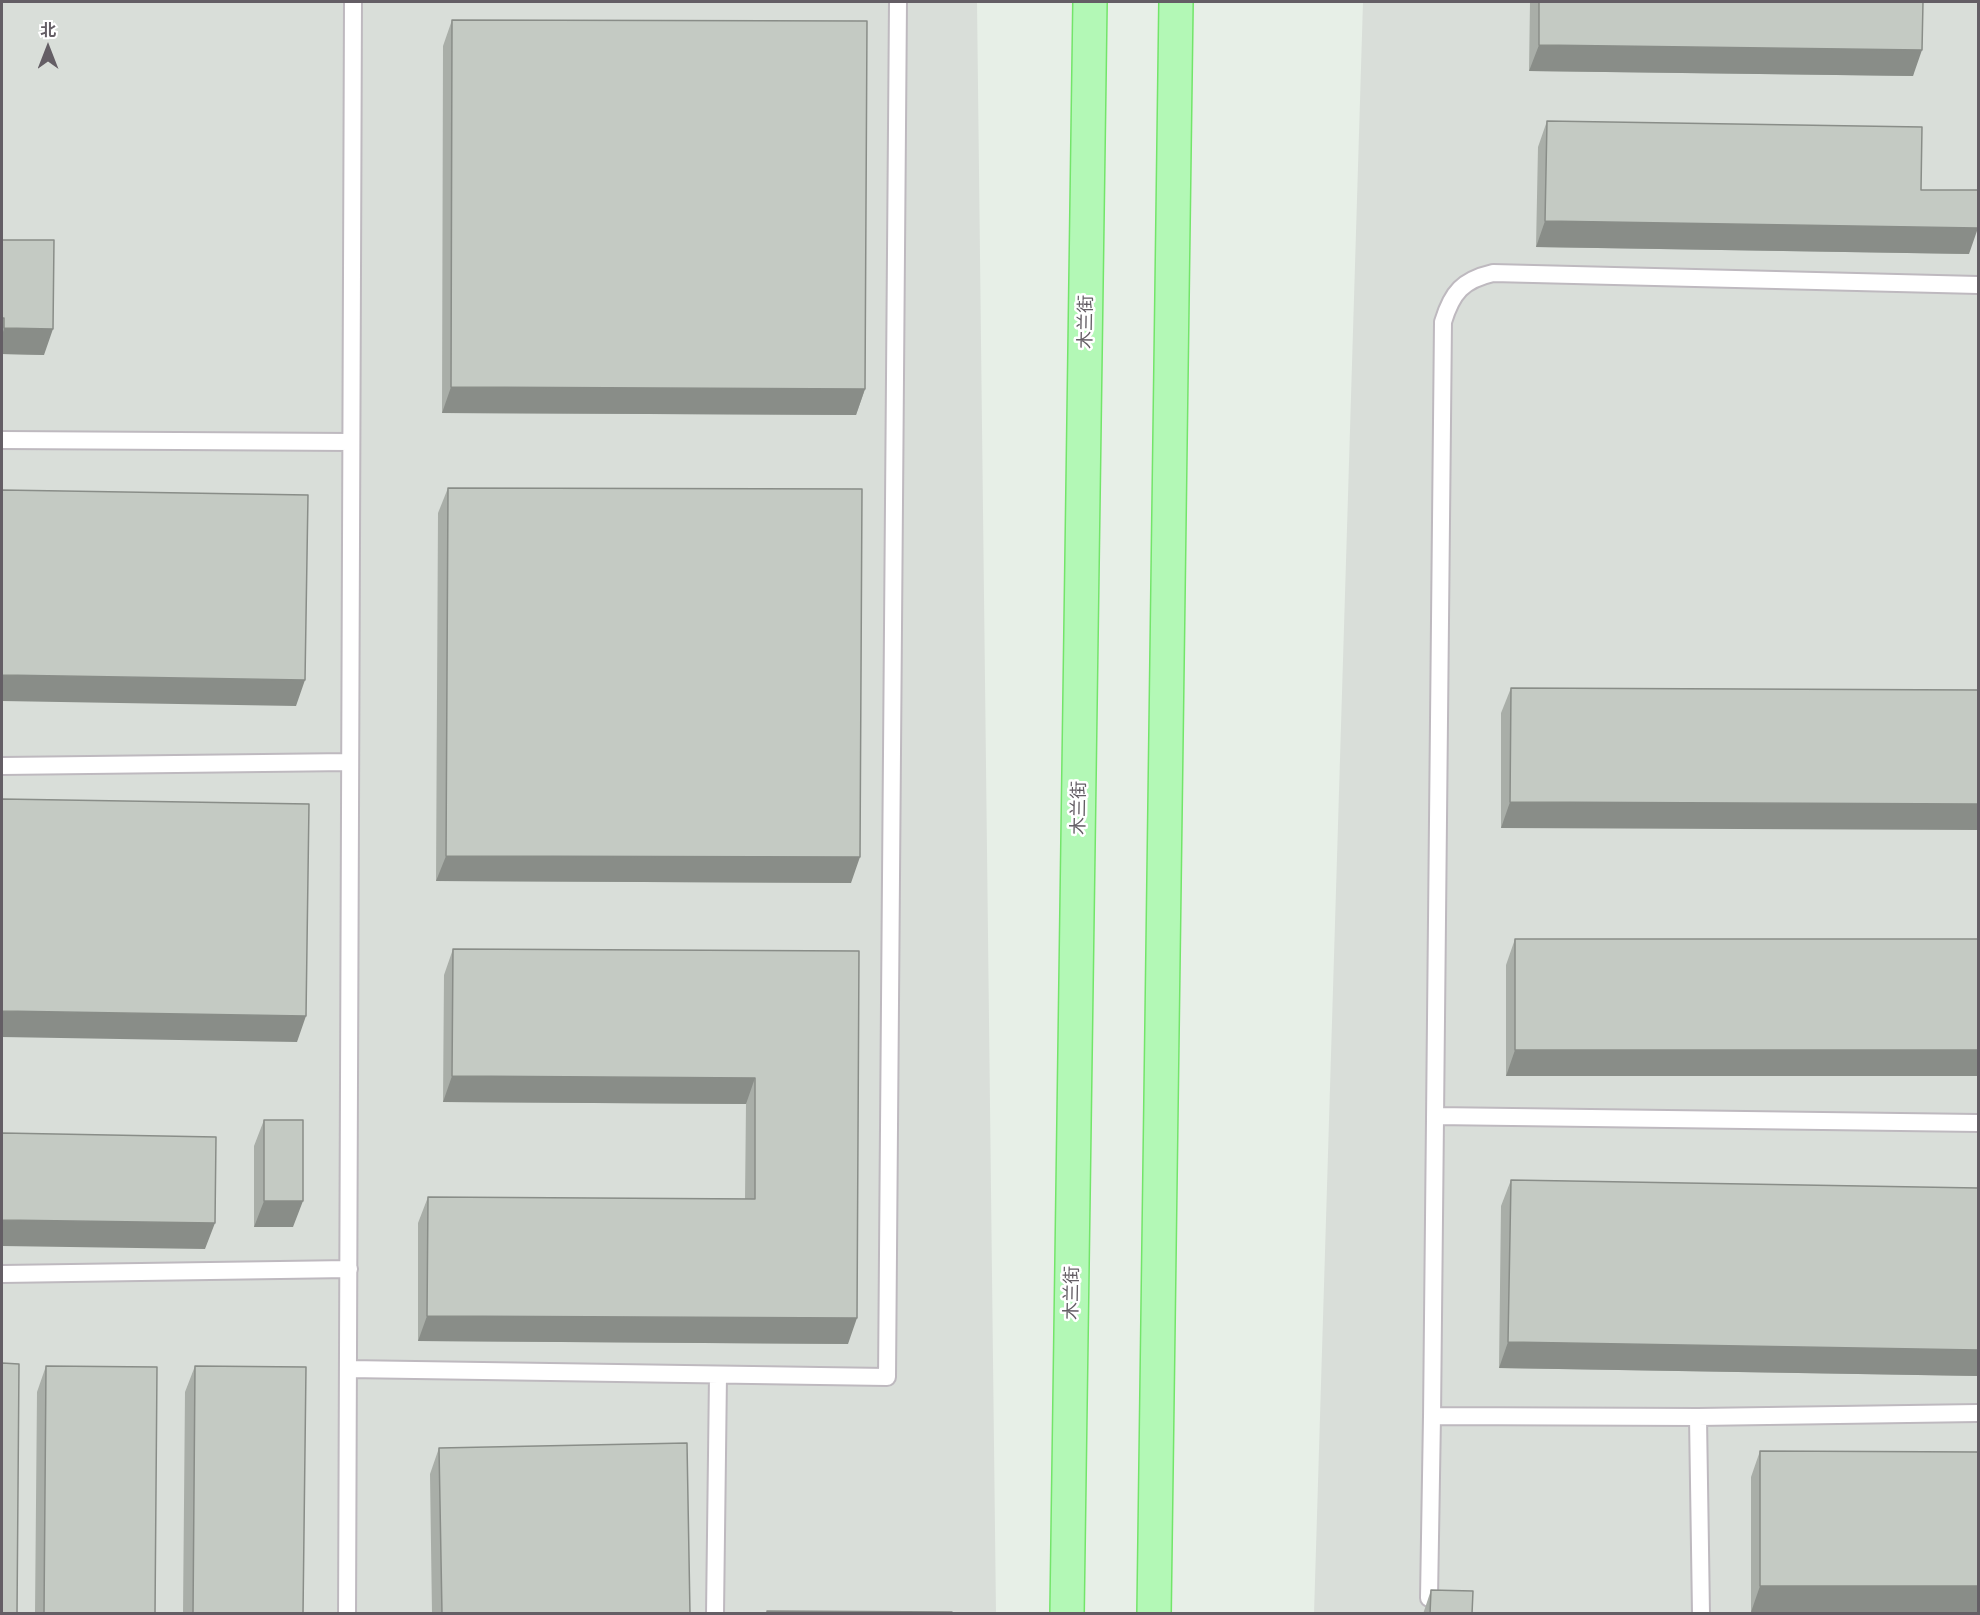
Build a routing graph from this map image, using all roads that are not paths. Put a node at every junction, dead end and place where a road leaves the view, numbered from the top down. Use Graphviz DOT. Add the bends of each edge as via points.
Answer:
graph roads {
  1 [pos="353,2"];
  2 [pos="898,2"];
  3 [pos="1090,2"];
  4 [pos="1176,2"];
  5 [pos="1978,285"];
  6 [pos="2,440"];
  7 [pos="351,442"];
  8 [pos="350,762"];
  9 [pos="2,766"];
  10 [pos="1435,1116"];
  11 [pos="1978,1123"];
  12 [pos="349,1269"];
  13 [pos="2,1274"];
  14 [pos="348,1369"];
  15 [pos="718,1375"];
  16 [pos="1978,1413"];
  17 [pos="1432,1416"];
  18 [pos="1698,1417"];
  19 [pos="1429,1598"];
  20 [pos="347,1614"];
  21 [pos="715,1614"];
  22 [pos="1067,1614"];
  23 [pos="1154,1614"];
  24 [pos="1701,1614"];
  1 -- 7 [label="lane"];
  2 -- 15 [label="lane" via="887,1377"];
  3 -- 22 [label="main road, 木兰街"];
  4 -- 23 [label="main road"];
  5 -- 10 [label="lane" via="1493,273 1461,286 1450,301 1442,334"];
  6 -- 7 [label="lane"];
  7 -- 8 [label="lane"];
  8 -- 9 [label="lane"];
  8 -- 12 [label="lane"];
  10 -- 11 [label="lane"];
  10 -- 17 [label="lane"];
  12 -- 13 [label="lane"];
  12 -- 14 [label="lane"];
  14 -- 15 [label="lane"];
  14 -- 20 [label="lane"];
  15 -- 21 [label="lane"];
  16 -- 18 [label="lane"];
  17 -- 18 [label="lane"];
  17 -- 19 [label="lane"];
  18 -- 24 [label="lane"];
}
